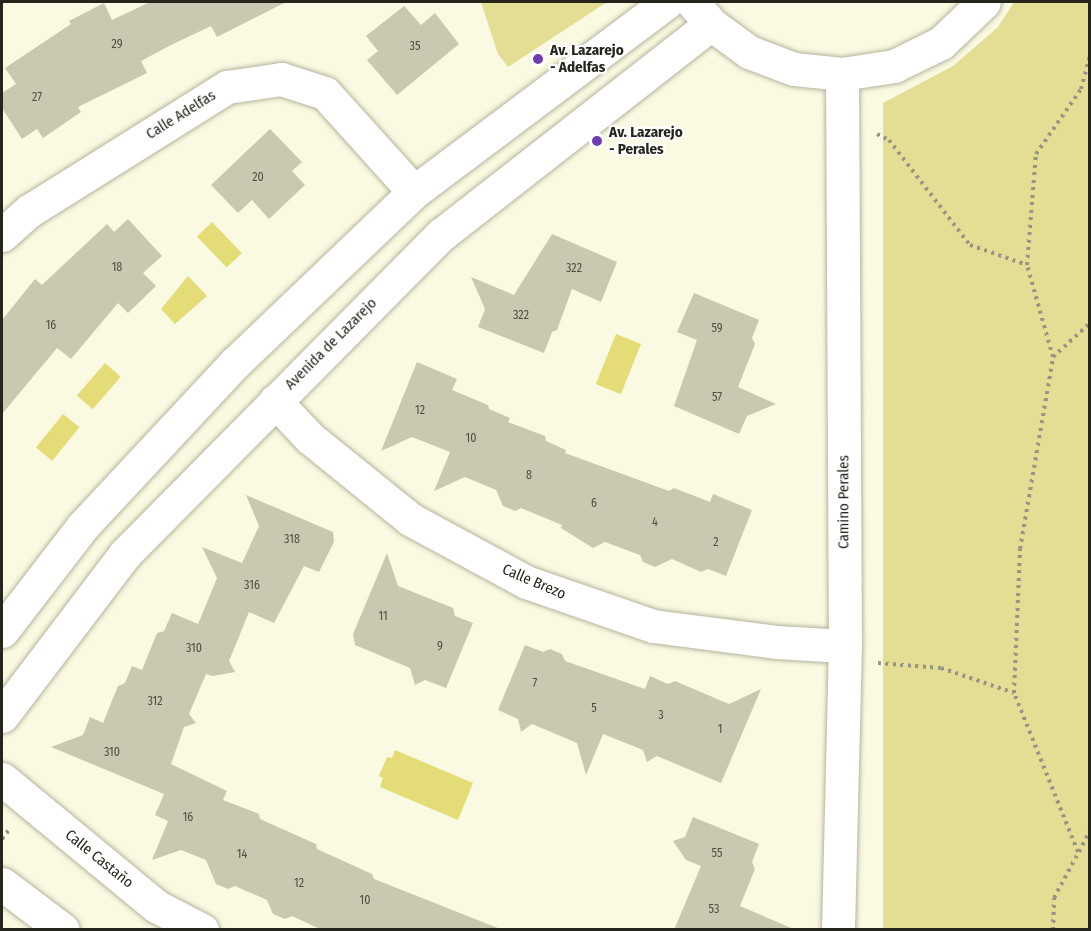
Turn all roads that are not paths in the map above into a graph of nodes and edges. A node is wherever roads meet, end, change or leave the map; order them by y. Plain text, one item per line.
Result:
1 (667, 2) edge
2 (984, 2) edge
3 (701, 13) edge
4 (842, 74) junction
5 (414, 192) junction
6 (2, 235) edge
7 (275, 401) junction
8 (2, 632) edge
9 (845, 653) junction
10 (2, 716) edge
11 (2, 778) edge
12 (2, 884) edge
13 (63, 930) edge
14 (202, 930) edge
15 (838, 930) edge

1 - 5 street
2 - 4 street
3 - 4 street
3 - 7 street, Avenida de Lazarejo
4 - 9 street, Camino Perales
5 - 6 street, Calle Adelfas
5 - 8 street
7 - 9 street, Calle Brezo
7 - 10 street, Avenida de Lazarejo
9 - 15 street, Camino Perales
11 - 14 street, Calle Castaño
12 - 13 street

